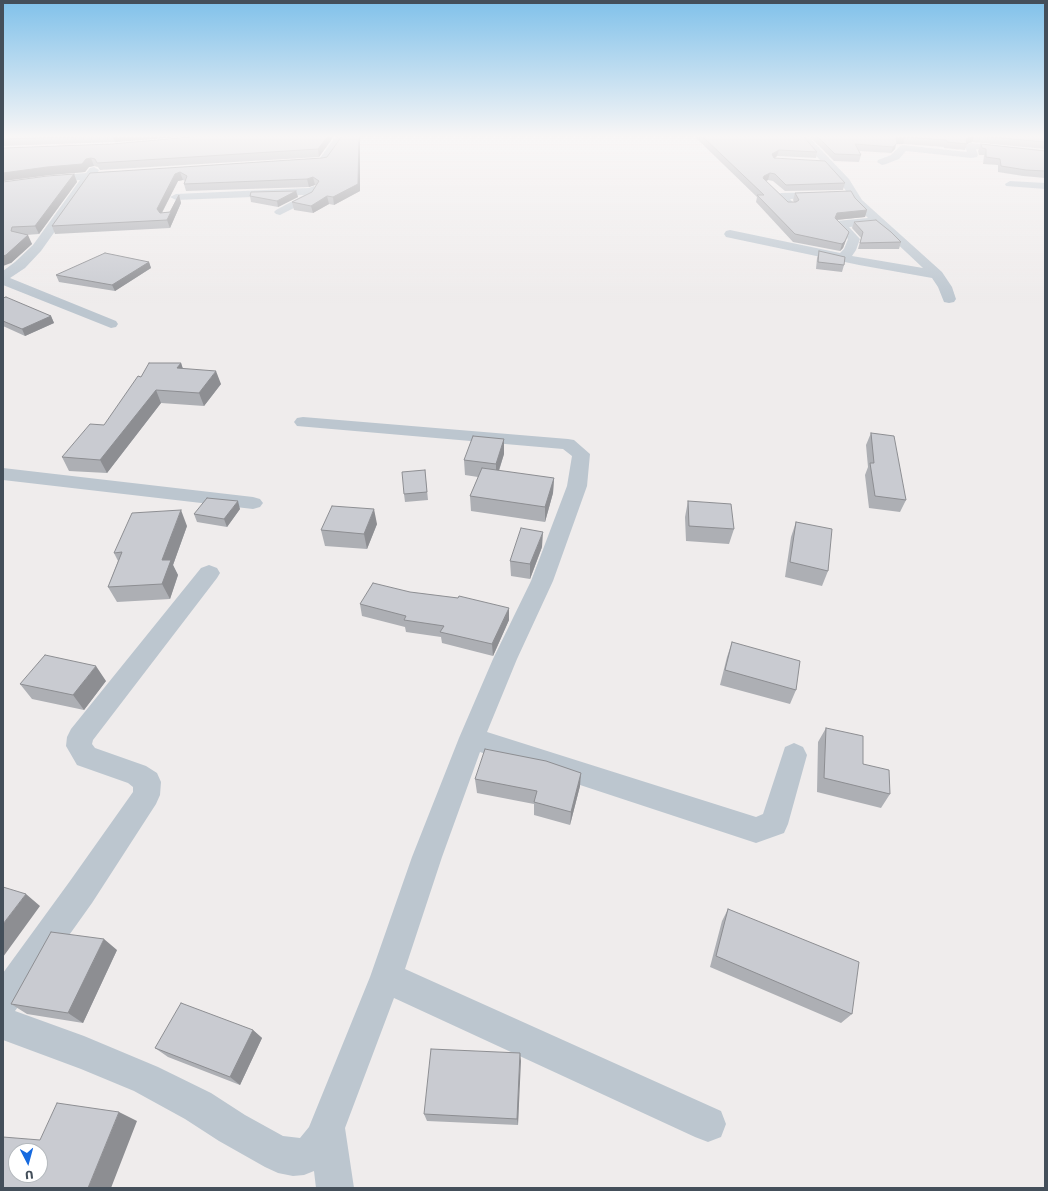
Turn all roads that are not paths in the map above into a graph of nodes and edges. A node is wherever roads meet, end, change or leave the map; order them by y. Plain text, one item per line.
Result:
1 (313, 191) edge
2 (76, 192) edge
3 (179, 192) edge
4 (304, 192) edge
5 (776, 192) edge
6 (852, 192) edge
7 (854, 194) junction
8 (781, 196) junction
9 (790, 206) edge
10 (280, 212) dead end
11 (877, 221) junction
12 (730, 234) dead end
13 (843, 257) junction
14 (937, 275) junction
15 (3, 279) edge
16 (949, 299) dead end
17 (110, 324) dead end
18 (303, 422) dead end
19 (3, 474) edge
20 (253, 503) dead end
21 (209, 573) dead end
22 (472, 738) junction
23 (794, 755) dead end
24 (386, 977) junction
25 (3, 1000) edge
26 (3, 1023) edge
27 (708, 1124) dead end
28 (327, 1129) junction
29 (335, 1188) edge

1 - 10 street
2 - 15 street
3 - 4 street
5 - 8 street
6 - 7 street
7 - 8 street
7 - 11 street
8 - 9 street
11 - 13 street
11 - 14 street
12 - 13 street
13 - 14 street
14 - 16 street
15 - 17 street
18 - 22 street
19 - 20 street
21 - 25 street
22 - 23 street
22 - 24 street
24 - 27 street
24 - 28 street
26 - 28 street
28 - 29 street

